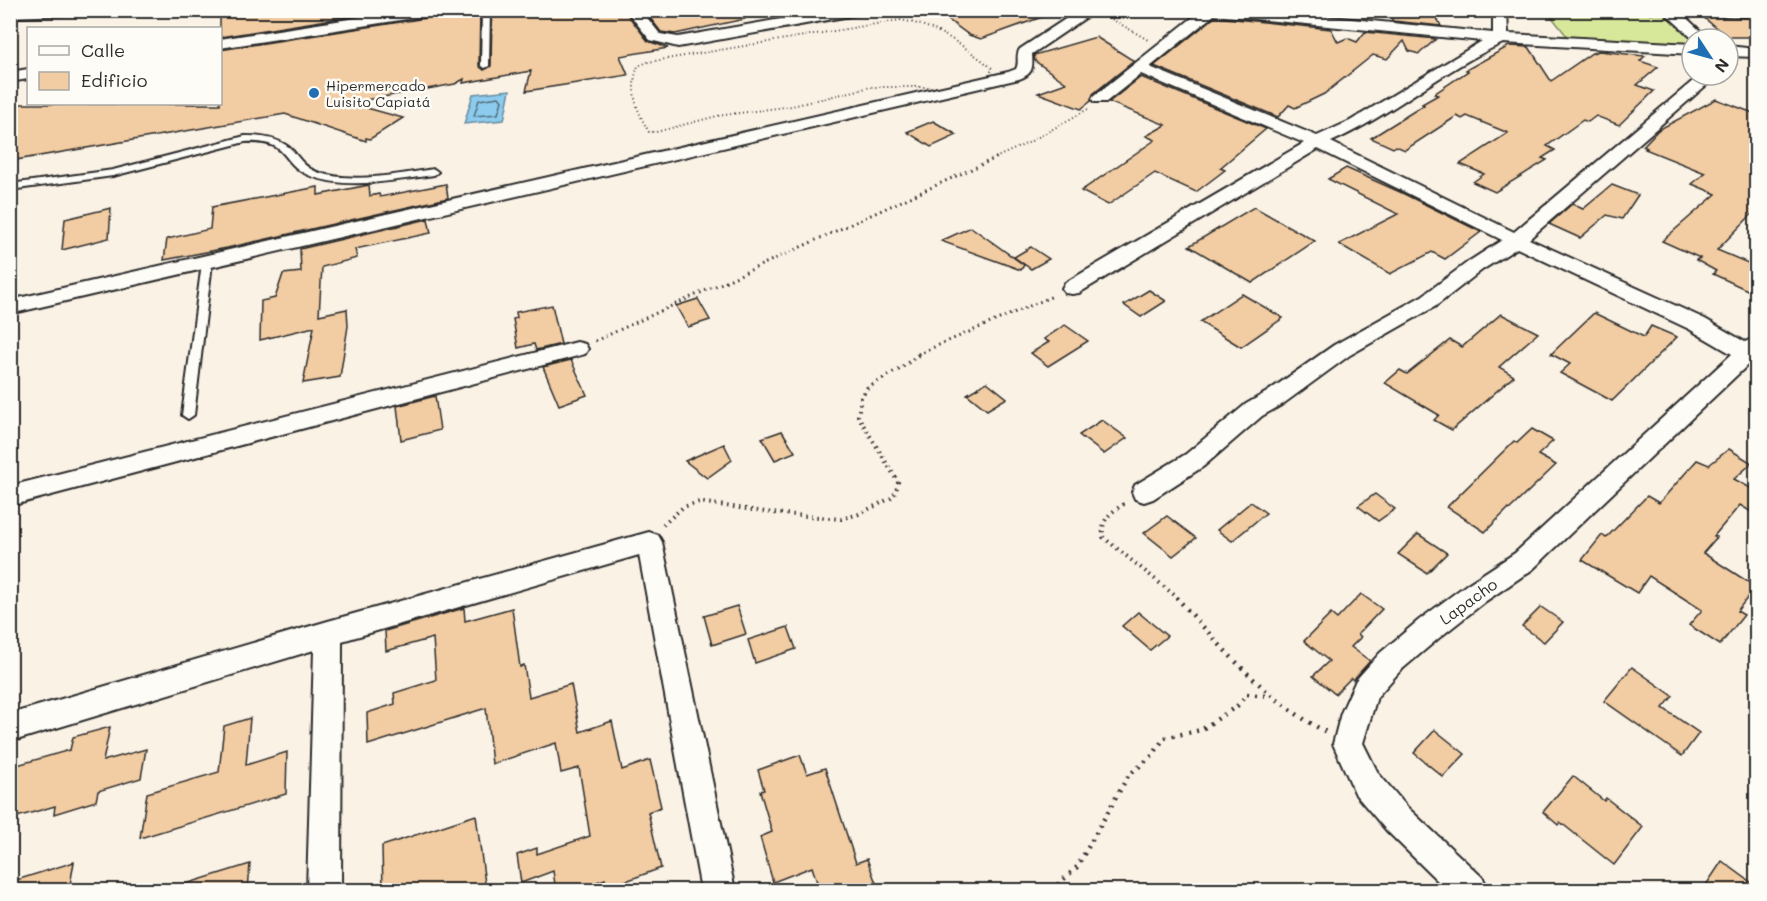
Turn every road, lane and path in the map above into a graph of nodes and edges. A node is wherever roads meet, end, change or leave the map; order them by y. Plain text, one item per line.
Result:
1 (95, 10) edge
2 (439, 10) edge
3 (486, 10) edge
4 (633, 10) edge
5 (861, 10) edge
6 (1090, 10) edge
7 (1500, 10) edge
8 (1669, 10) edge
9 (77, 11) edge
10 (1210, 11) edge
11 (10, 14) edge
12 (1343, 17) edge
13 (1688, 27) edge
14 (1501, 38) junction
15 (222, 44) edge
16 (1680, 48) edge
17 (1164, 49) junction
18 (1740, 52) edge
19 (1756, 53) edge
20 (485, 66) dead end
21 (1140, 68) junction
22 (27, 74) edge
23 (10, 77) edge
24 (1696, 87) edge
25 (1100, 99) joint
26 (656, 132) joint
27 (1317, 142) junction
28 (434, 172) dead end
29 (10, 187) edge
30 (1516, 240) junction
31 (207, 263) junction
32 (1072, 288) joint
33 (10, 307) edge
34 (1752, 348) edge
35 (577, 349) joint
36 (189, 415) dead end
37 (1144, 492) joint
38 (10, 496) edge
39 (649, 542) junction
40 (328, 633) junction
41 (1270, 696) junction
42 (1298, 717) dead end
43 (10, 728) edge
44 (324, 891) edge
45 (718, 891) edge
46 (1052, 891) edge
47 (1471, 891) edge

1 - 9 street
2 - 15 street
3 - 20 lane
4 - 5 street
6 - 17 path
6 - 31 street
7 - 14 street
8 - 13 street
9 - 11 street
10 - 12 street
10 - 17 street
12 - 14 street
14 - 16 street
14 - 27 street
17 - 21 street
18 - 19 street
21 - 25 street
21 - 27 street
22 - 23 street
24 - 30 street
25 - 35 path
26 - 26 path
27 - 30 street
27 - 32 street
28 - 29 lane
30 - 34 street
30 - 37 street
31 - 33 street
31 - 36 lane
32 - 39 path
34 - 47 street, Lapacho
35 - 38 street
37 - 41 path
39 - 40 street
39 - 45 street
40 - 43 street
40 - 44 street
41 - 42 path
41 - 46 path

